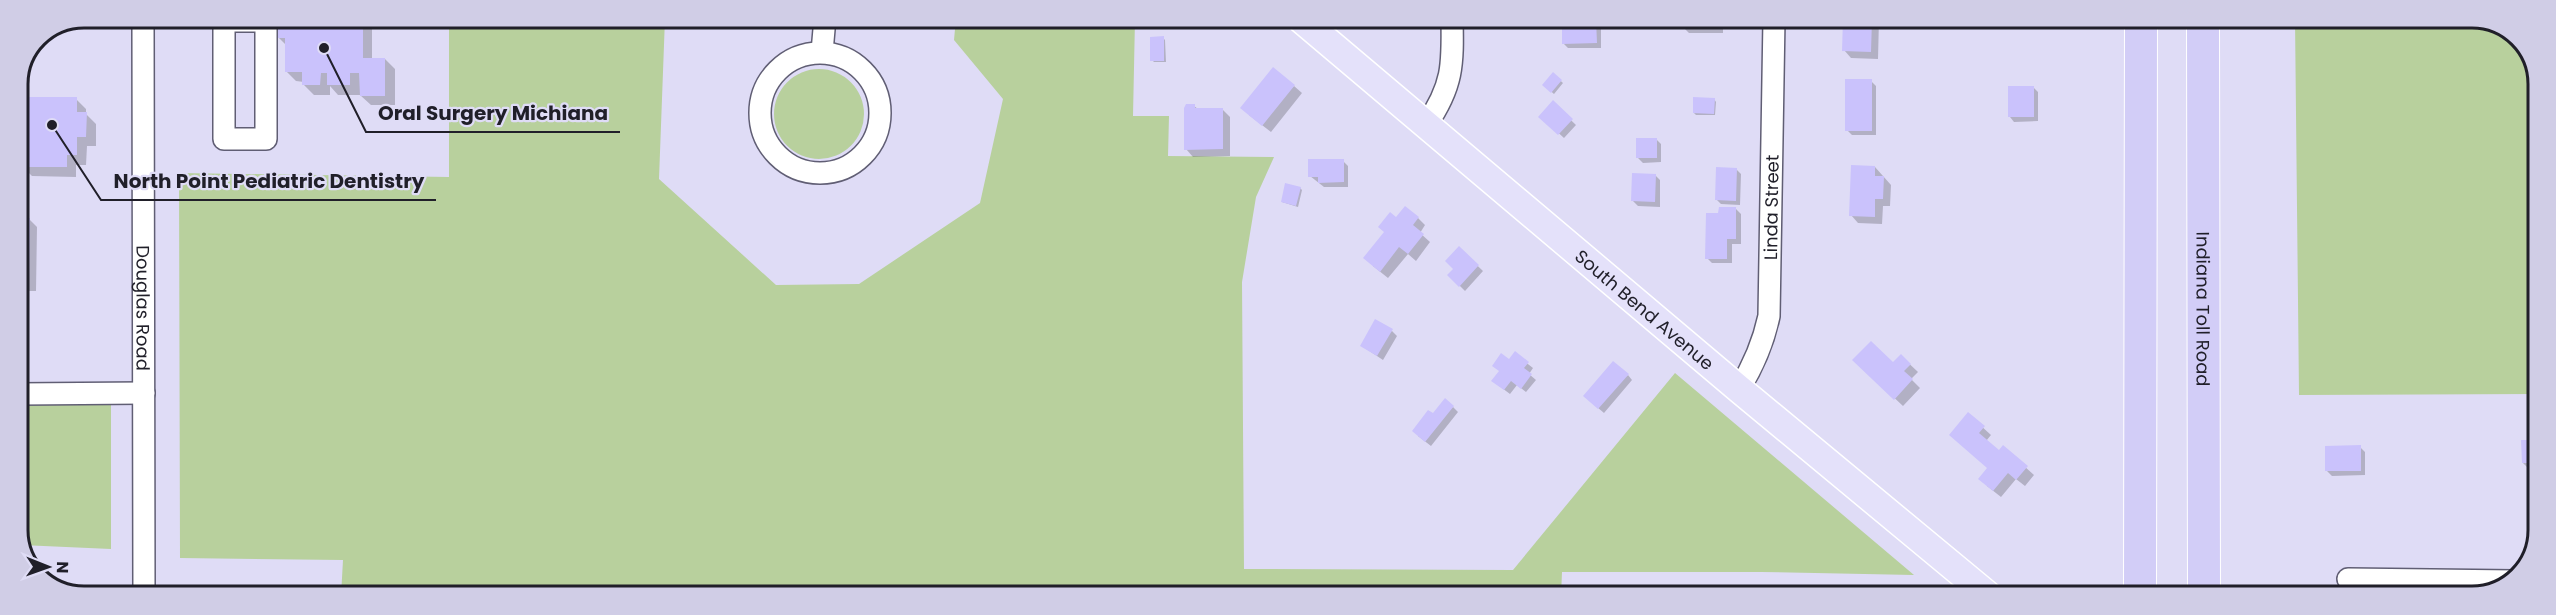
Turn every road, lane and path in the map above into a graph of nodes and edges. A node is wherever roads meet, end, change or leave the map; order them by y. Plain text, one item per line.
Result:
1 (143, 28) edge
2 (224, 28) edge
3 (266, 28) edge
4 (824, 28) edge
5 (1312, 28) edge
6 (1452, 28) edge
7 (1774, 28) edge
8 (2141, 28) edge
9 (2204, 28) edge
10 (822, 52) junction
11 (1426, 125) junction
12 (1739, 389) junction
13 (144, 393) junction
14 (29, 394) edge
15 (2348, 579) dead end
16 (2496, 581) edge
17 (144, 586) edge
18 (1977, 586) edge
19 (2140, 586) edge
20 (2204, 586) edge

1 - 13 street, Douglas Road
2 - 3 street
4 - 10 street
5 - 11 main road, South Bend Avenue
6 - 11 street
7 - 12 street, Linda Street
8 - 19 highway
9 - 20 highway, Indiana Toll Road
10 - 10 street
11 - 12 main road, South Bend Avenue
12 - 18 main road, South Bend Avenue
13 - 14 street
13 - 17 street, Douglas Road
15 - 16 street

